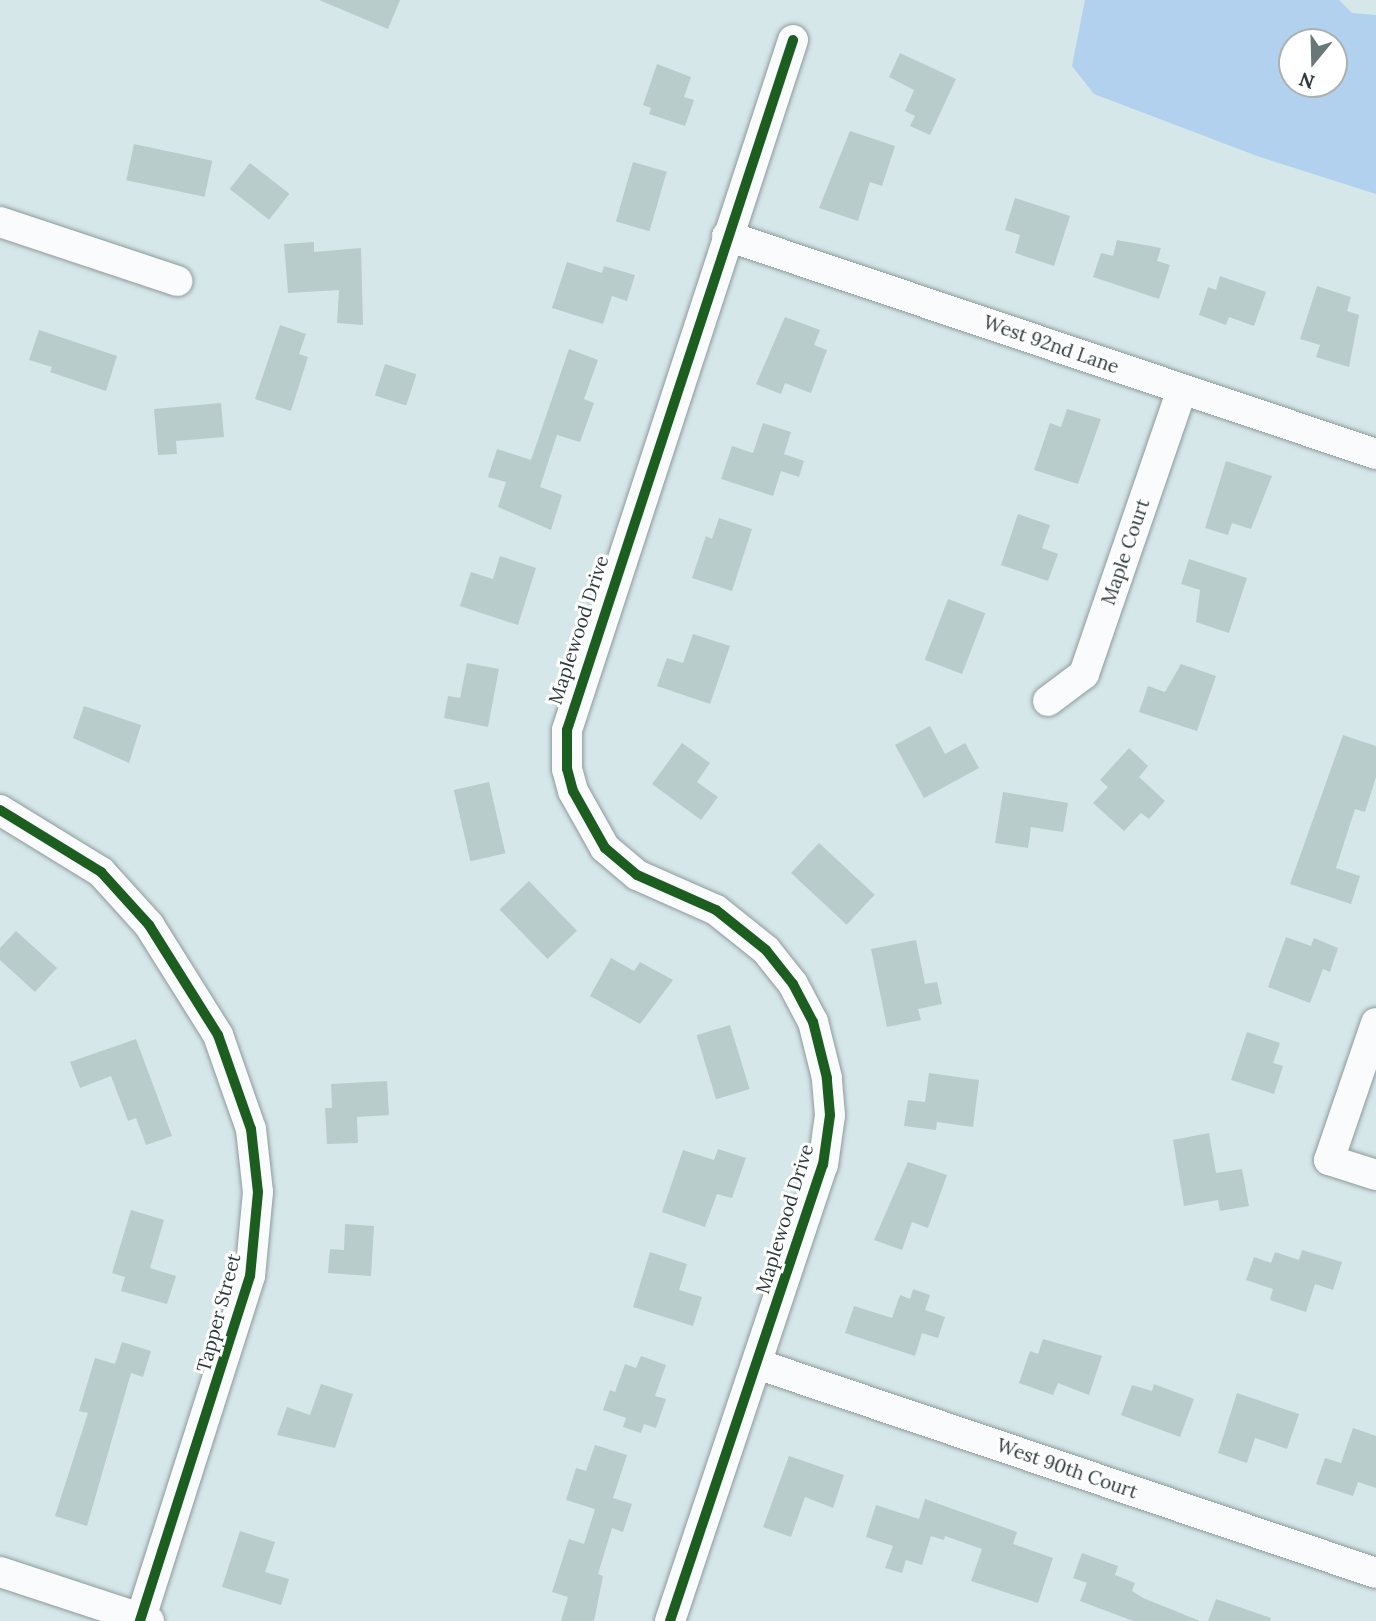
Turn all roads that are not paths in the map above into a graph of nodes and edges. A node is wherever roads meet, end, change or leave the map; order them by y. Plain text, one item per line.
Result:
1 (793, 40) dead end
2 (0, 222) edge
3 (727, 236) junction
4 (177, 281) dead end
5 (1182, 389) junction
6 (1376, 454) edge
7 (1048, 701) dead end
8 (0, 810) edge
9 (1376, 1023) edge
10 (1376, 1175) edge
11 (757, 1364) junction
12 (0, 1572) edge
13 (1376, 1573) edge
14 (144, 1620) edge
15 (670, 1621) edge

1 - 3 street, Maplewood Drive
2 - 4 street
3 - 5 street, West 92nd Lane
3 - 11 street, Maplewood Drive
5 - 6 street, West 92nd Lane
5 - 7 street, Maple Court
8 - 14 street, Tapper Street
9 - 10 street
11 - 13 street, West 90th Court
11 - 15 street, Maplewood Drive
12 - 14 street

